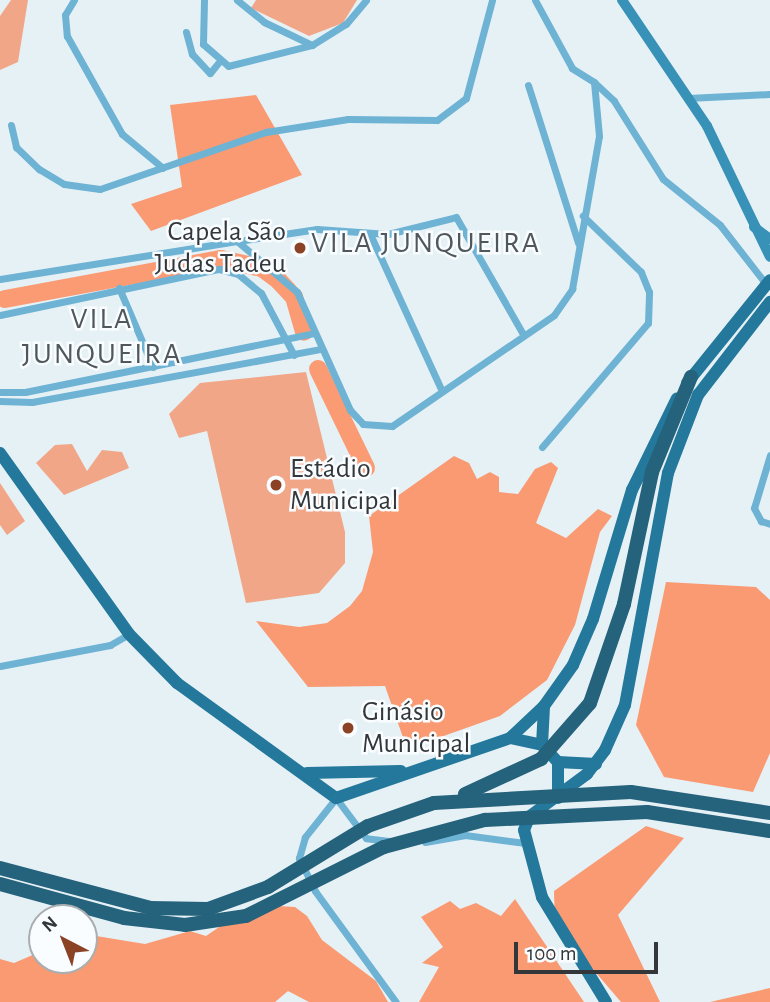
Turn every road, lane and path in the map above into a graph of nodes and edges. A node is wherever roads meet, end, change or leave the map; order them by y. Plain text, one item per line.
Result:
1 (74, 0) edge
2 (204, 0) edge
3 (237, 0) edge
4 (366, 0) edge
5 (492, 0) edge
6 (535, 0) edge
7 (622, 0) edge
8 (186, 32) dead end
9 (312, 45) junction
10 (218, 63) junction
11 (594, 82) junction
12 (528, 85) dead end
13 (770, 94) edge
14 (687, 99) junction
15 (11, 125) dead end
16 (163, 168) junction
17 (583, 216) junction
18 (754, 227) junction
19 (370, 234) junction
20 (770, 239) edge
21 (237, 241) junction
22 (578, 243) junction
23 (770, 257) edge
24 (0, 279) edge
25 (768, 282) edge
26 (119, 288) junction
27 (770, 302) edge
28 (0, 315) edge
29 (314, 332) junction
30 (523, 334) junction
31 (286, 340) junction
32 (321, 349) junction
33 (294, 355) junction
34 (153, 367) junction
35 (691, 377) junction
36 (442, 391) junction
37 (0, 392) edge
38 (0, 401) edge
39 (542, 447) dead end
40 (0, 453) edge
41 (770, 455) edge
42 (770, 524) edge
43 (129, 634) junction
44 (0, 666) edge
45 (544, 706) junction
46 (510, 738) junction
47 (550, 745) junction
48 (558, 762) junction
49 (596, 764) junction
50 (407, 770) junction
51 (307, 773) junction
52 (336, 798) junction
53 (558, 798) junction
54 (434, 803) junction
55 (768, 813) edge
56 (767, 830) edge
57 (525, 843) junction
58 (0, 868) edge
59 (0, 884) edge
60 (396, 1002) edge
61 (606, 1002) edge

1 - 16 street
2 - 10 street
3 - 9 street
4 - 9 street
5 - 16 street
6 - 11 street
7 - 14 street
8 - 10 street
9 - 10 street
11 - 17 street
11 - 25 street
12 - 22 street
13 - 14 street
14 - 18 street
15 - 16 street
17 - 22 street
17 - 39 street
18 - 20 street
18 - 23 street
19 - 21 street
19 - 30 street
19 - 36 street
21 - 24 street
21 - 29 street
22 - 30 street
25 - 35 main road
26 - 28 street
26 - 31 street
26 - 34 street
27 - 49 main road
29 - 31 street
29 - 32 street
30 - 36 street
31 - 33 street
31 - 34 street
32 - 33 street
32 - 36 street
33 - 38 street
34 - 37 street
35 - 45 main road
35 - 47 highway
40 - 43 main road
41 - 42 street
43 - 44 street
43 - 51 main road
45 - 46 main road
45 - 47 main road
46 - 47 main road
46 - 50 main road
47 - 48 main road
47 - 54 highway
48 - 49 main road
48 - 53 main road
49 - 53 main road
50 - 51 main road
50 - 52 main road
51 - 52 main road
52 - 57 street
52 - 60 street
53 - 57 main road
54 - 55 highway
54 - 58 highway
56 - 59 highway
57 - 61 main road

